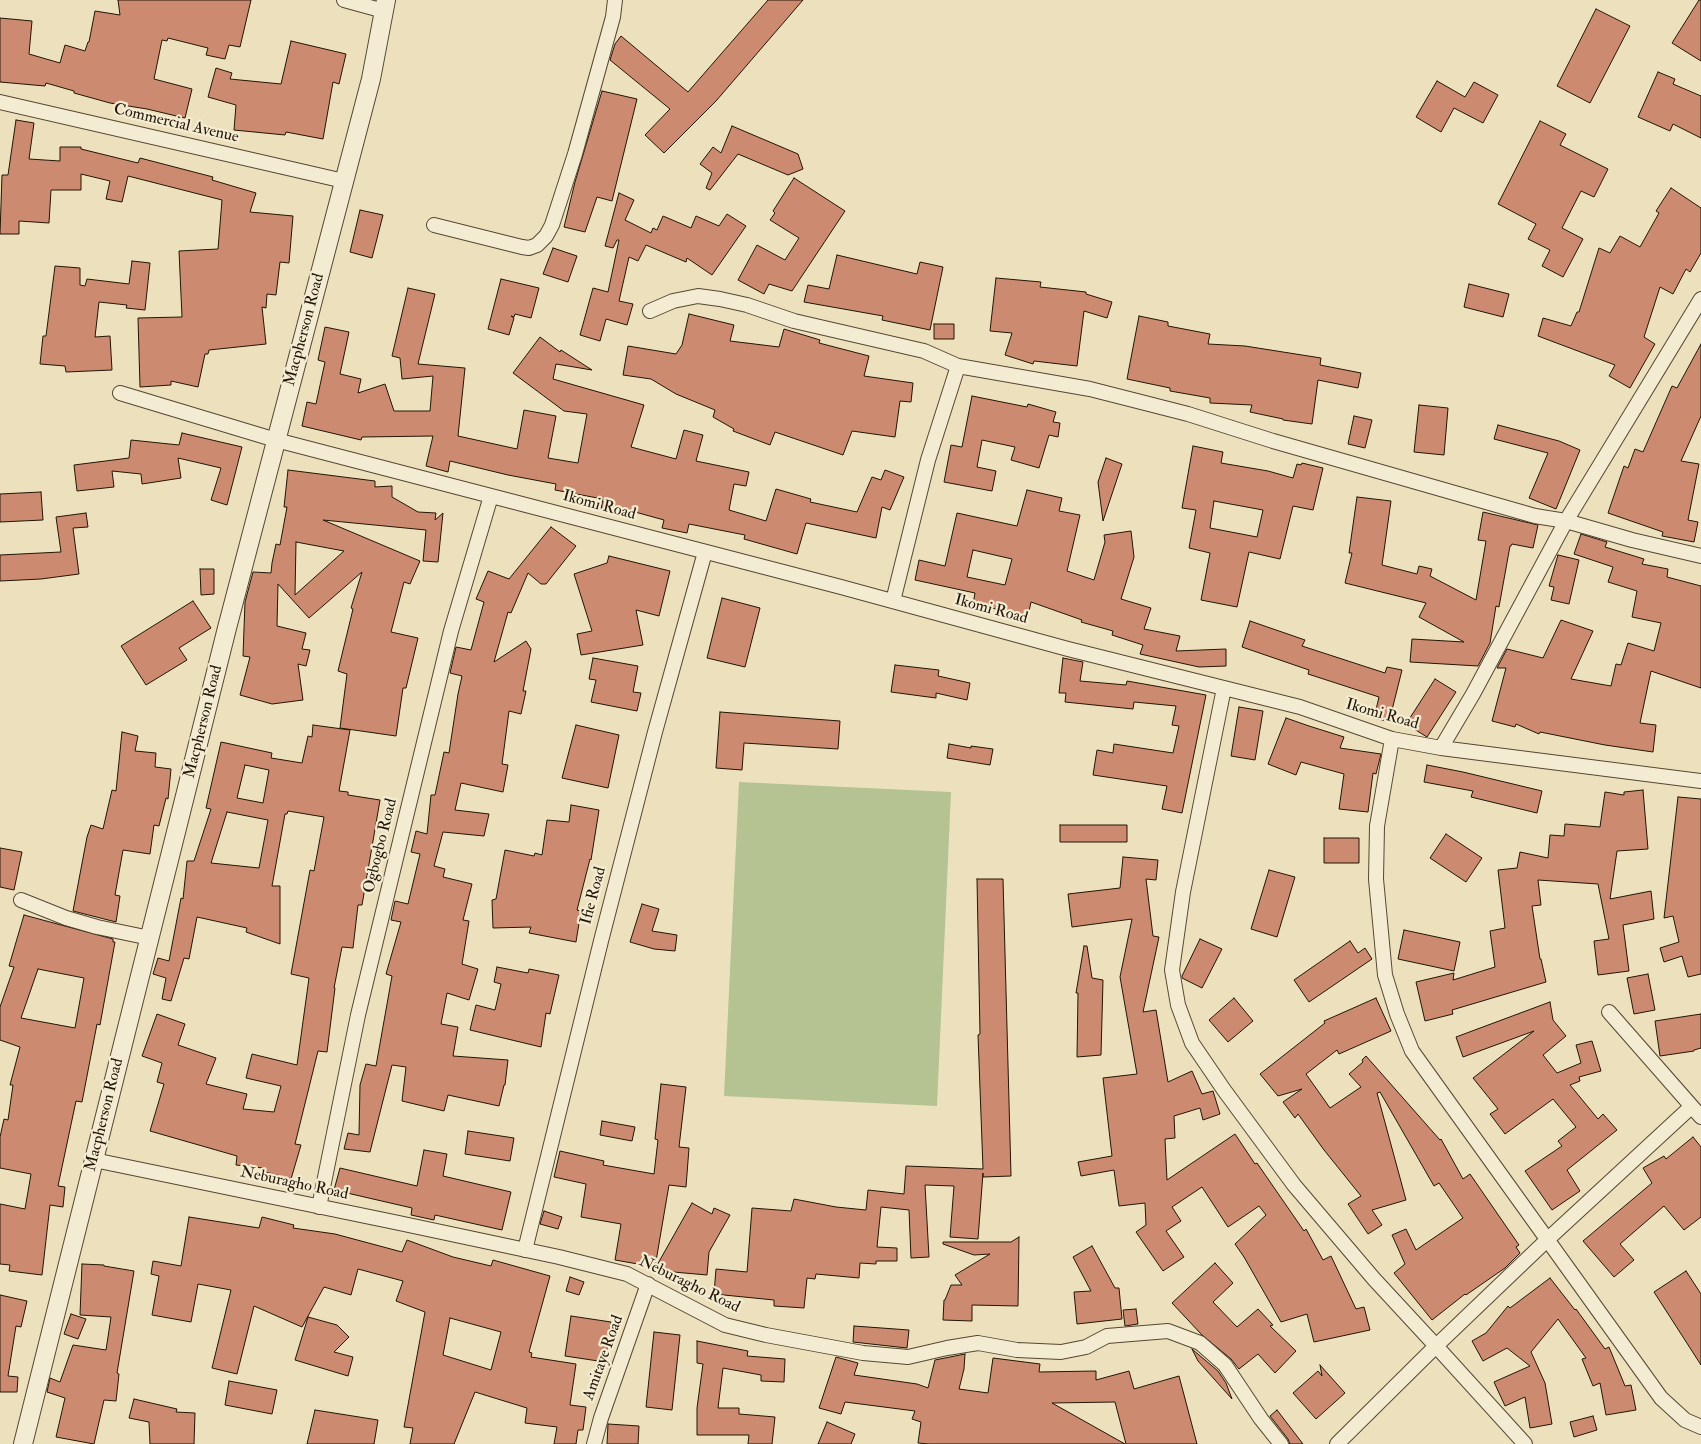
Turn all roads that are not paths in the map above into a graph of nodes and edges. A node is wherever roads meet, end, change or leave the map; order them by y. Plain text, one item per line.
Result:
1 (344, 0) edge
2 (615, 0) edge
3 (385, 5) edge
4 (0, 102) edge
5 (344, 181) junction
6 (434, 225) dead end
7 (1701, 299) edge
8 (650, 311) dead end
9 (1697, 316) edge
10 (958, 366) junction
11 (120, 393) dead end
12 (276, 440) junction
13 (491, 496) junction
14 (1566, 521) junction
15 (705, 552) junction
16 (1701, 556) edge
17 (893, 601) junction
18 (1224, 688) junction
19 (1392, 739) junction
20 (1441, 748) junction
21 (1701, 781) edge
22 (21, 900) dead end
23 (150, 938) junction
24 (1609, 1012) dead end
25 (1696, 1112) edge
26 (94, 1160) junction
27 (320, 1207) junction
28 (1548, 1239) junction
29 (525, 1250) junction
30 (648, 1284) junction
31 (1436, 1346) junction
32 (1701, 1427) edge
33 (22, 1444) edge
34 (594, 1444) edge
35 (1280, 1444) edge
36 (1337, 1444) edge
37 (1525, 1444) edge

1 - 3 street
2 - 6 street
3 - 5 street, Macpherson Road
4 - 5 street, Commercial Avenue
5 - 12 street, Macpherson Road
7 - 9 street
8 - 10 street
9 - 14 street
10 - 14 street
10 - 17 street
11 - 12 street, Ikomi Road
12 - 13 street, Ikomi Road
12 - 23 street, Macpherson Road
13 - 15 street, Ikomi Road
13 - 27 street, Ogbogbo Road
14 - 16 street
14 - 20 street
15 - 17 street, Ikomi Road
15 - 29 street, Ifie Road
17 - 18 street, Ikomi Road
18 - 19 street, Ikomi Road
18 - 31 street
19 - 20 street, Ikomi Road
19 - 28 street
20 - 21 street, Ikomi Road
22 - 23 street
23 - 26 street, Macpherson Road
24 - 25 street
25 - 28 street
26 - 27 street, Neburagho Road
26 - 33 street, Macpherson Road
27 - 29 street, Neburagho Road
28 - 31 street
28 - 32 street
29 - 30 street, Neburagho Road
30 - 34 street, Amitaye Road
30 - 35 street, Neburagho Road
31 - 36 street
31 - 37 street

